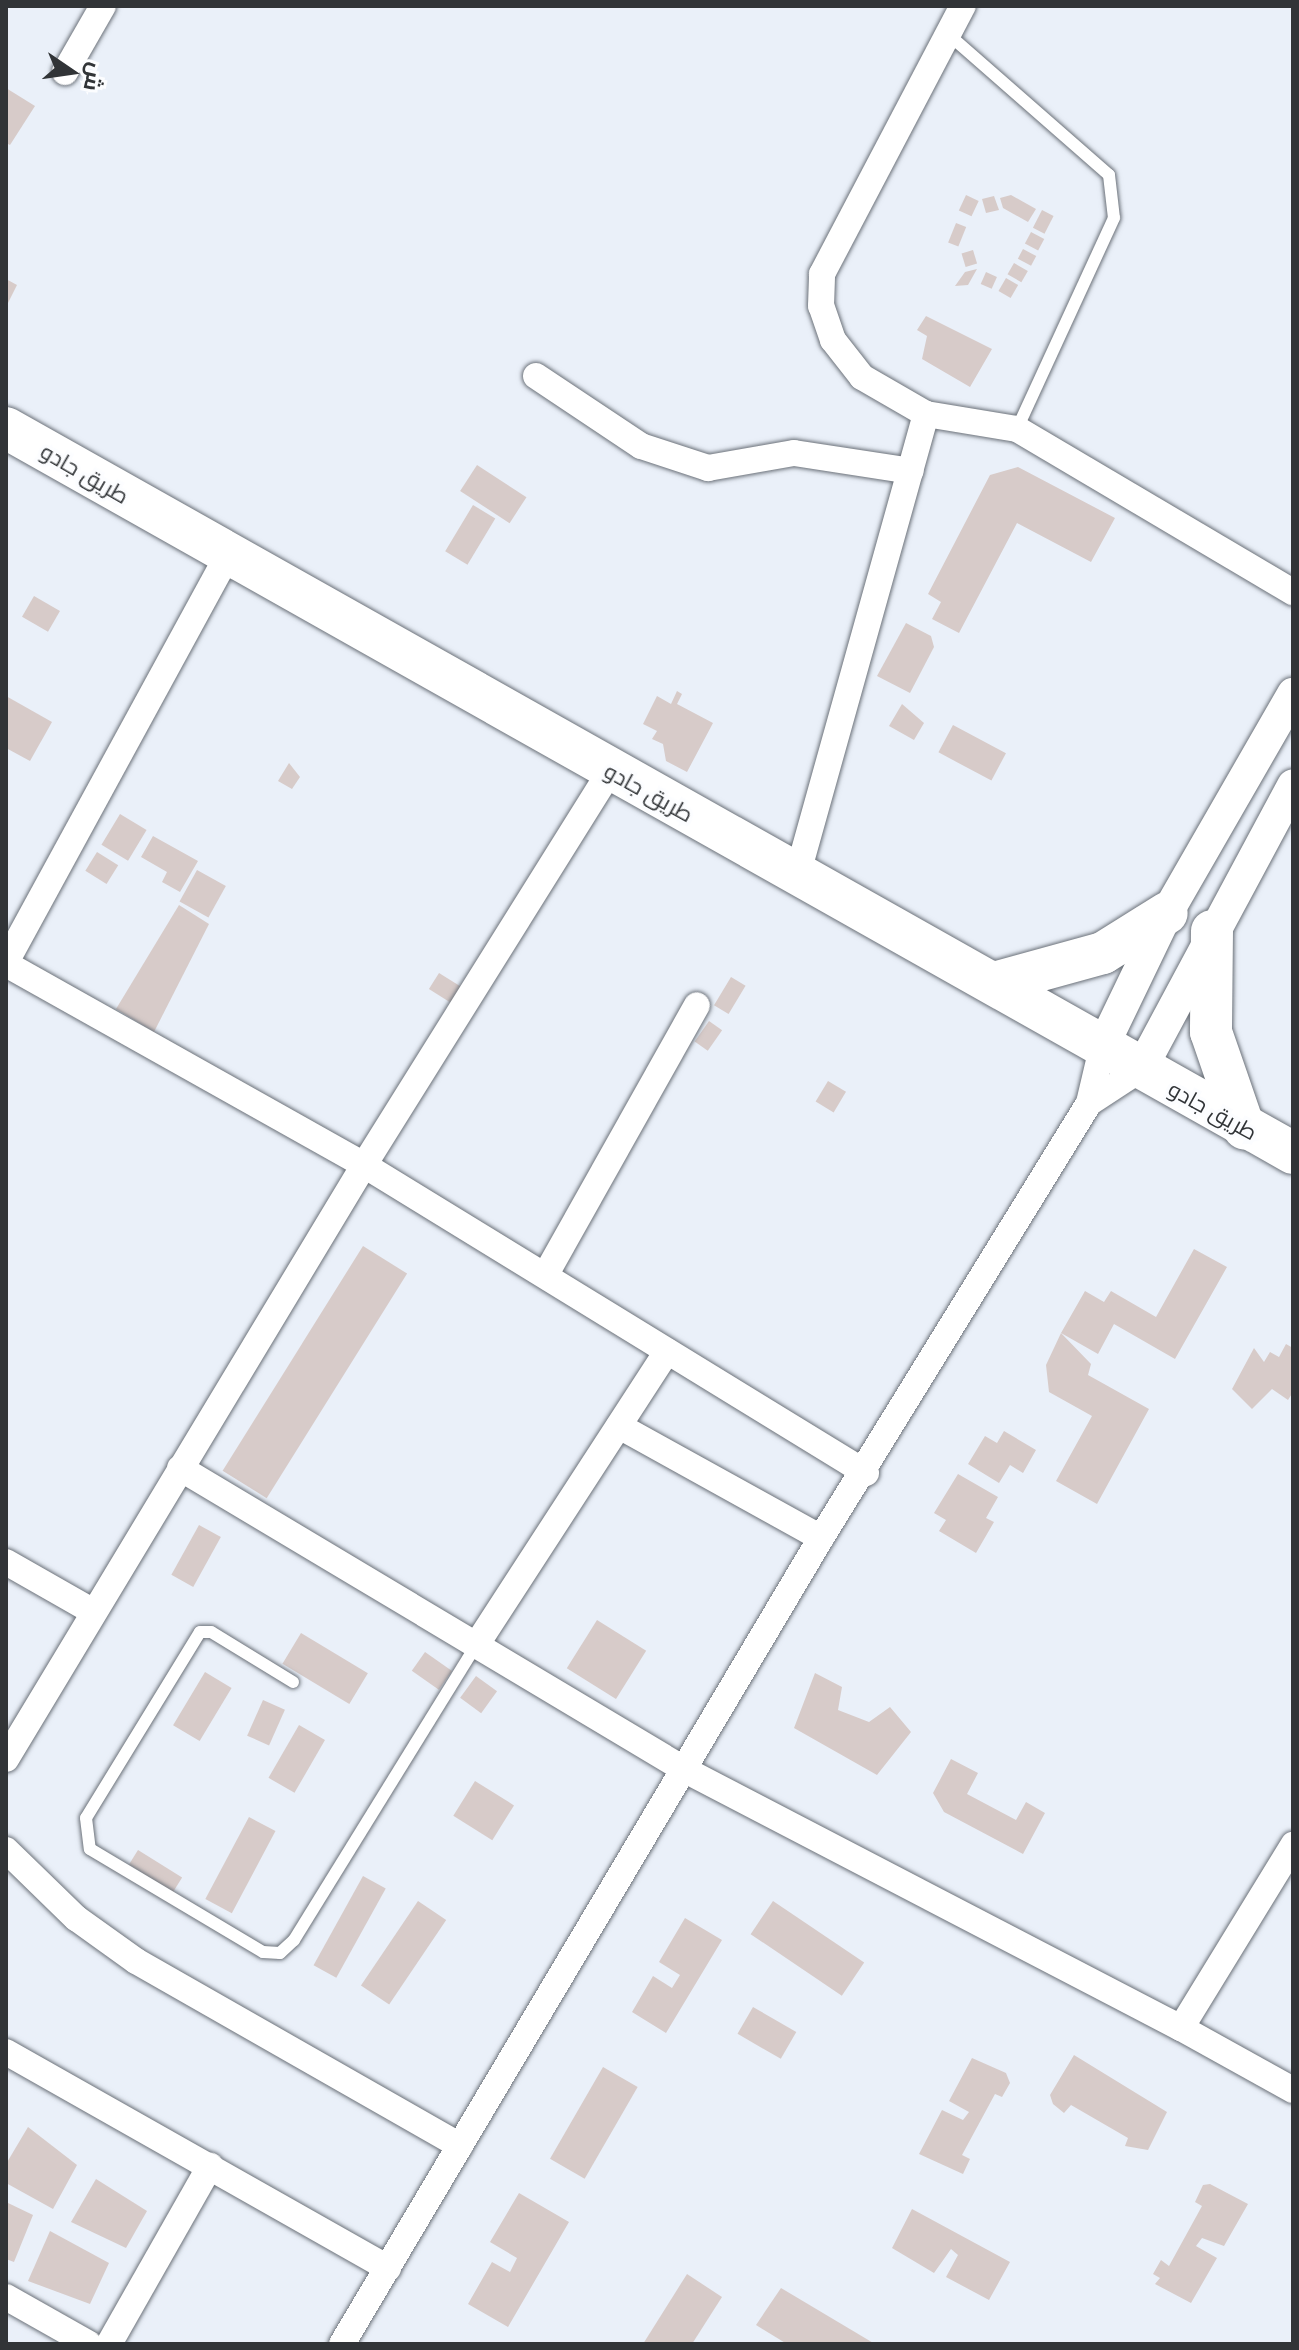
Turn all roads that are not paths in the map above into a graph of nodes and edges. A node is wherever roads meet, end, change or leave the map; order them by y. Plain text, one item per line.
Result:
1 (103, 6) edge
2 (963, 6) edge
3 (948, 34) junction
4 (65, 72) dead end
5 (536, 376) dead end
6 (926, 414) junction
7 (6, 428) edge
8 (1017, 429) junction
9 (911, 471) junction
10 (228, 554) junction
11 (1293, 592) edge
12 (1293, 694) edge
13 (611, 770) junction
14 (1293, 785) edge
15 (797, 876) junction
16 (1167, 913) junction
17 (1212, 931) junction
18 (6, 963) edge
19 (994, 983) junction
20 (697, 1005) dead end
21 (1102, 1048) junction
22 (1141, 1069) junction
23 (1089, 1103) junction
24 (1244, 1128) junction
25 (1293, 1153) edge
26 (364, 1165) junction
27 (546, 1274) junction
28 (667, 1351) junction
29 (619, 1426) junction
30 (180, 1468) junction
31 (866, 1473) junction
32 (821, 1538) junction
33 (6, 1562) edge
34 (92, 1611) junction
35 (477, 1644) junction
36 (293, 1682) dead end
37 (6, 1759) edge
38 (687, 1771) junction
39 (1293, 1845) edge
40 (6, 1850) edge
41 (1181, 2028) junction
42 (6, 2052) edge
43 (1293, 2090) edge
44 (460, 2146) junction
45 (210, 2166) junction
46 (388, 2268) junction
47 (6, 2297) edge
48 (89, 2344) edge
49 (109, 2344) edge
50 (342, 2344) edge

1 - 4 street
2 - 3 street
3 - 6 street
3 - 8 lane
5 - 9 street
6 - 8 street
6 - 9 street
7 - 10 highway, طريق جادو
8 - 11 street
9 - 15 street
10 - 13 highway, طريق جادو
10 - 18 street
12 - 16 street
13 - 15 highway, طريق جادو
13 - 26 street
14 - 17 street
15 - 19 highway, طريق جادو
16 - 19 highway
16 - 21 street
17 - 22 street
17 - 24 highway
18 - 26 street
19 - 21 highway, طريق جادو
20 - 27 street
21 - 22 highway, طريق جادو
21 - 23 street
22 - 23 street
22 - 24 highway, طريق جادو
23 - 31 street
24 - 25 highway, طريق جادو
26 - 27 street
26 - 30 street
27 - 28 street
28 - 29 street
28 - 31 street
29 - 32 street
29 - 35 street
30 - 34 street
30 - 35 street
31 - 32 street
32 - 38 street
33 - 34 street
34 - 37 street
35 - 36 lane
35 - 38 street
38 - 41 street
38 - 44 street
39 - 41 street
40 - 44 street
41 - 43 street
42 - 45 street
44 - 46 street
45 - 46 street
45 - 49 street
46 - 50 street
47 - 48 street

